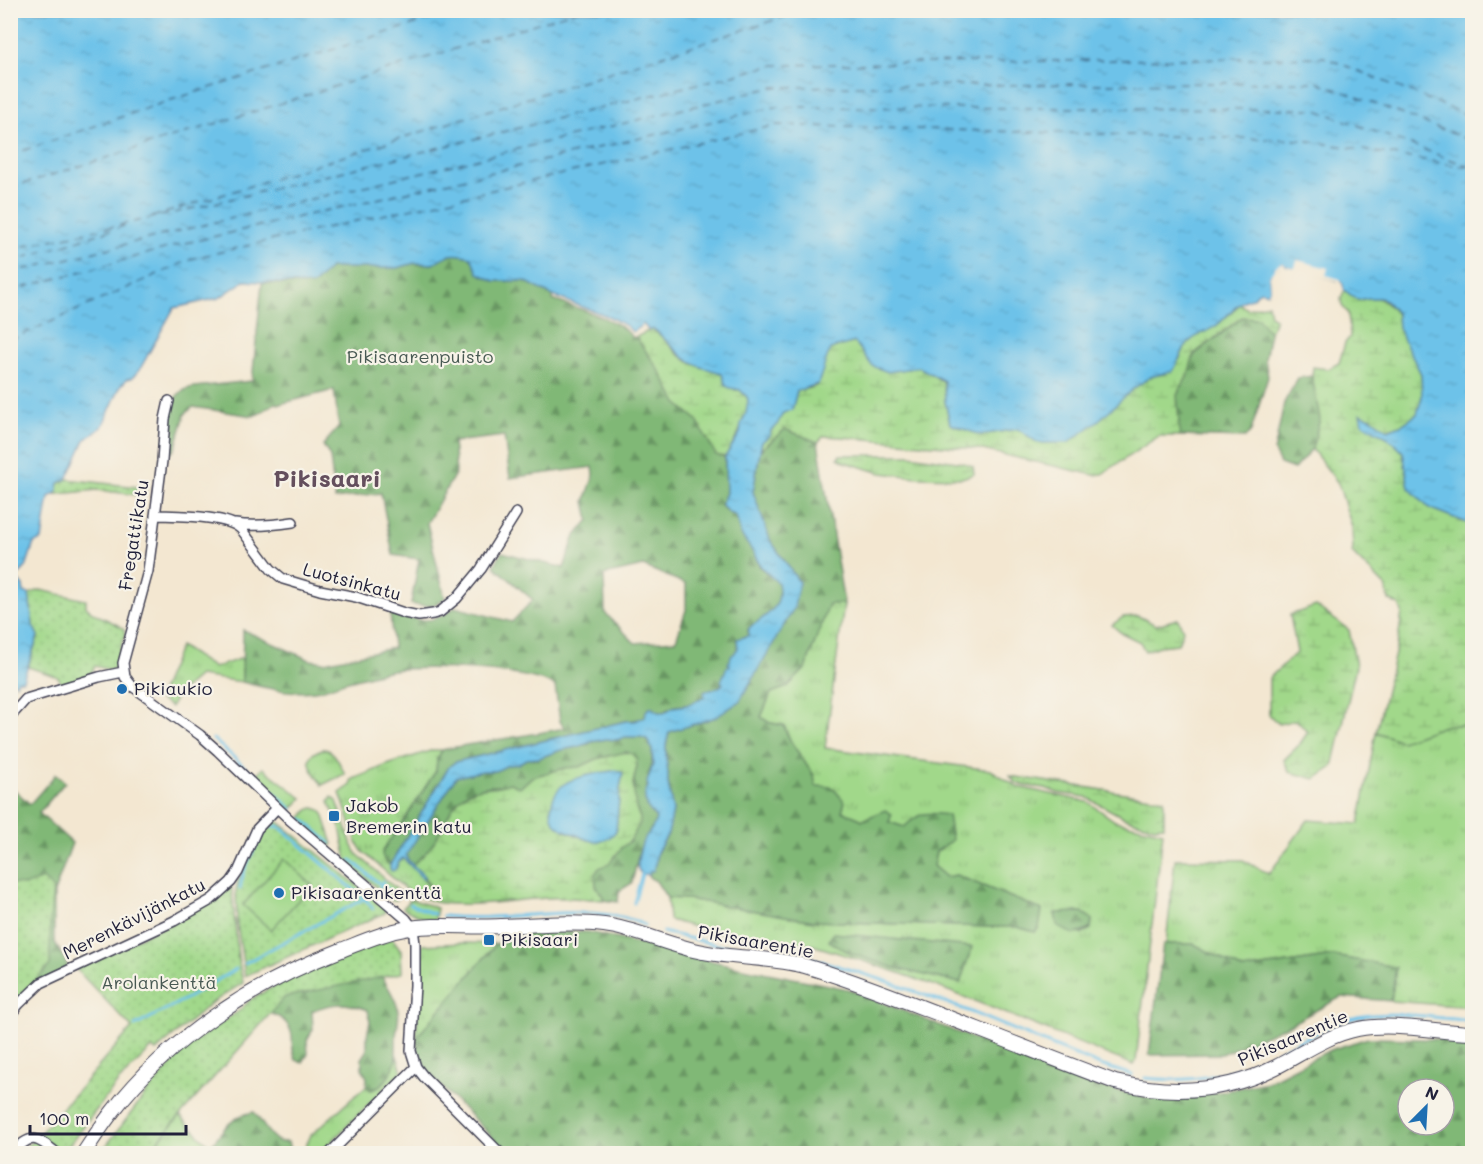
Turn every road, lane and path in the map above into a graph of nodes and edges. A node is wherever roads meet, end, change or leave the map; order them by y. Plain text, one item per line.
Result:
1 (169, 402) dead end
2 (516, 513) dead end
3 (155, 515) junction
4 (292, 522) dead end
5 (232, 523) junction
6 (123, 672) junction
7 (10, 717) edge
8 (277, 808) junction
9 (413, 928) junction
10 (10, 1015) edge
11 (1473, 1033) edge
12 (416, 1067) junction
13 (12, 1154) edge
14 (58, 1154) edge
15 (83, 1154) edge
16 (329, 1154) edge
17 (501, 1154) edge

1 - 3 street, Fregattikatu
2 - 5 street, Luotsinkatu
3 - 5 street
3 - 6 street, Fregattikatu
4 - 5 street
6 - 7 street
6 - 8 street
8 - 9 street
8 - 10 street, Merenkävijänkatu
9 - 11 street, Pikisaarentie
9 - 12 street
9 - 15 street, Pikisaarentie
12 - 16 street
12 - 17 street
13 - 14 street

